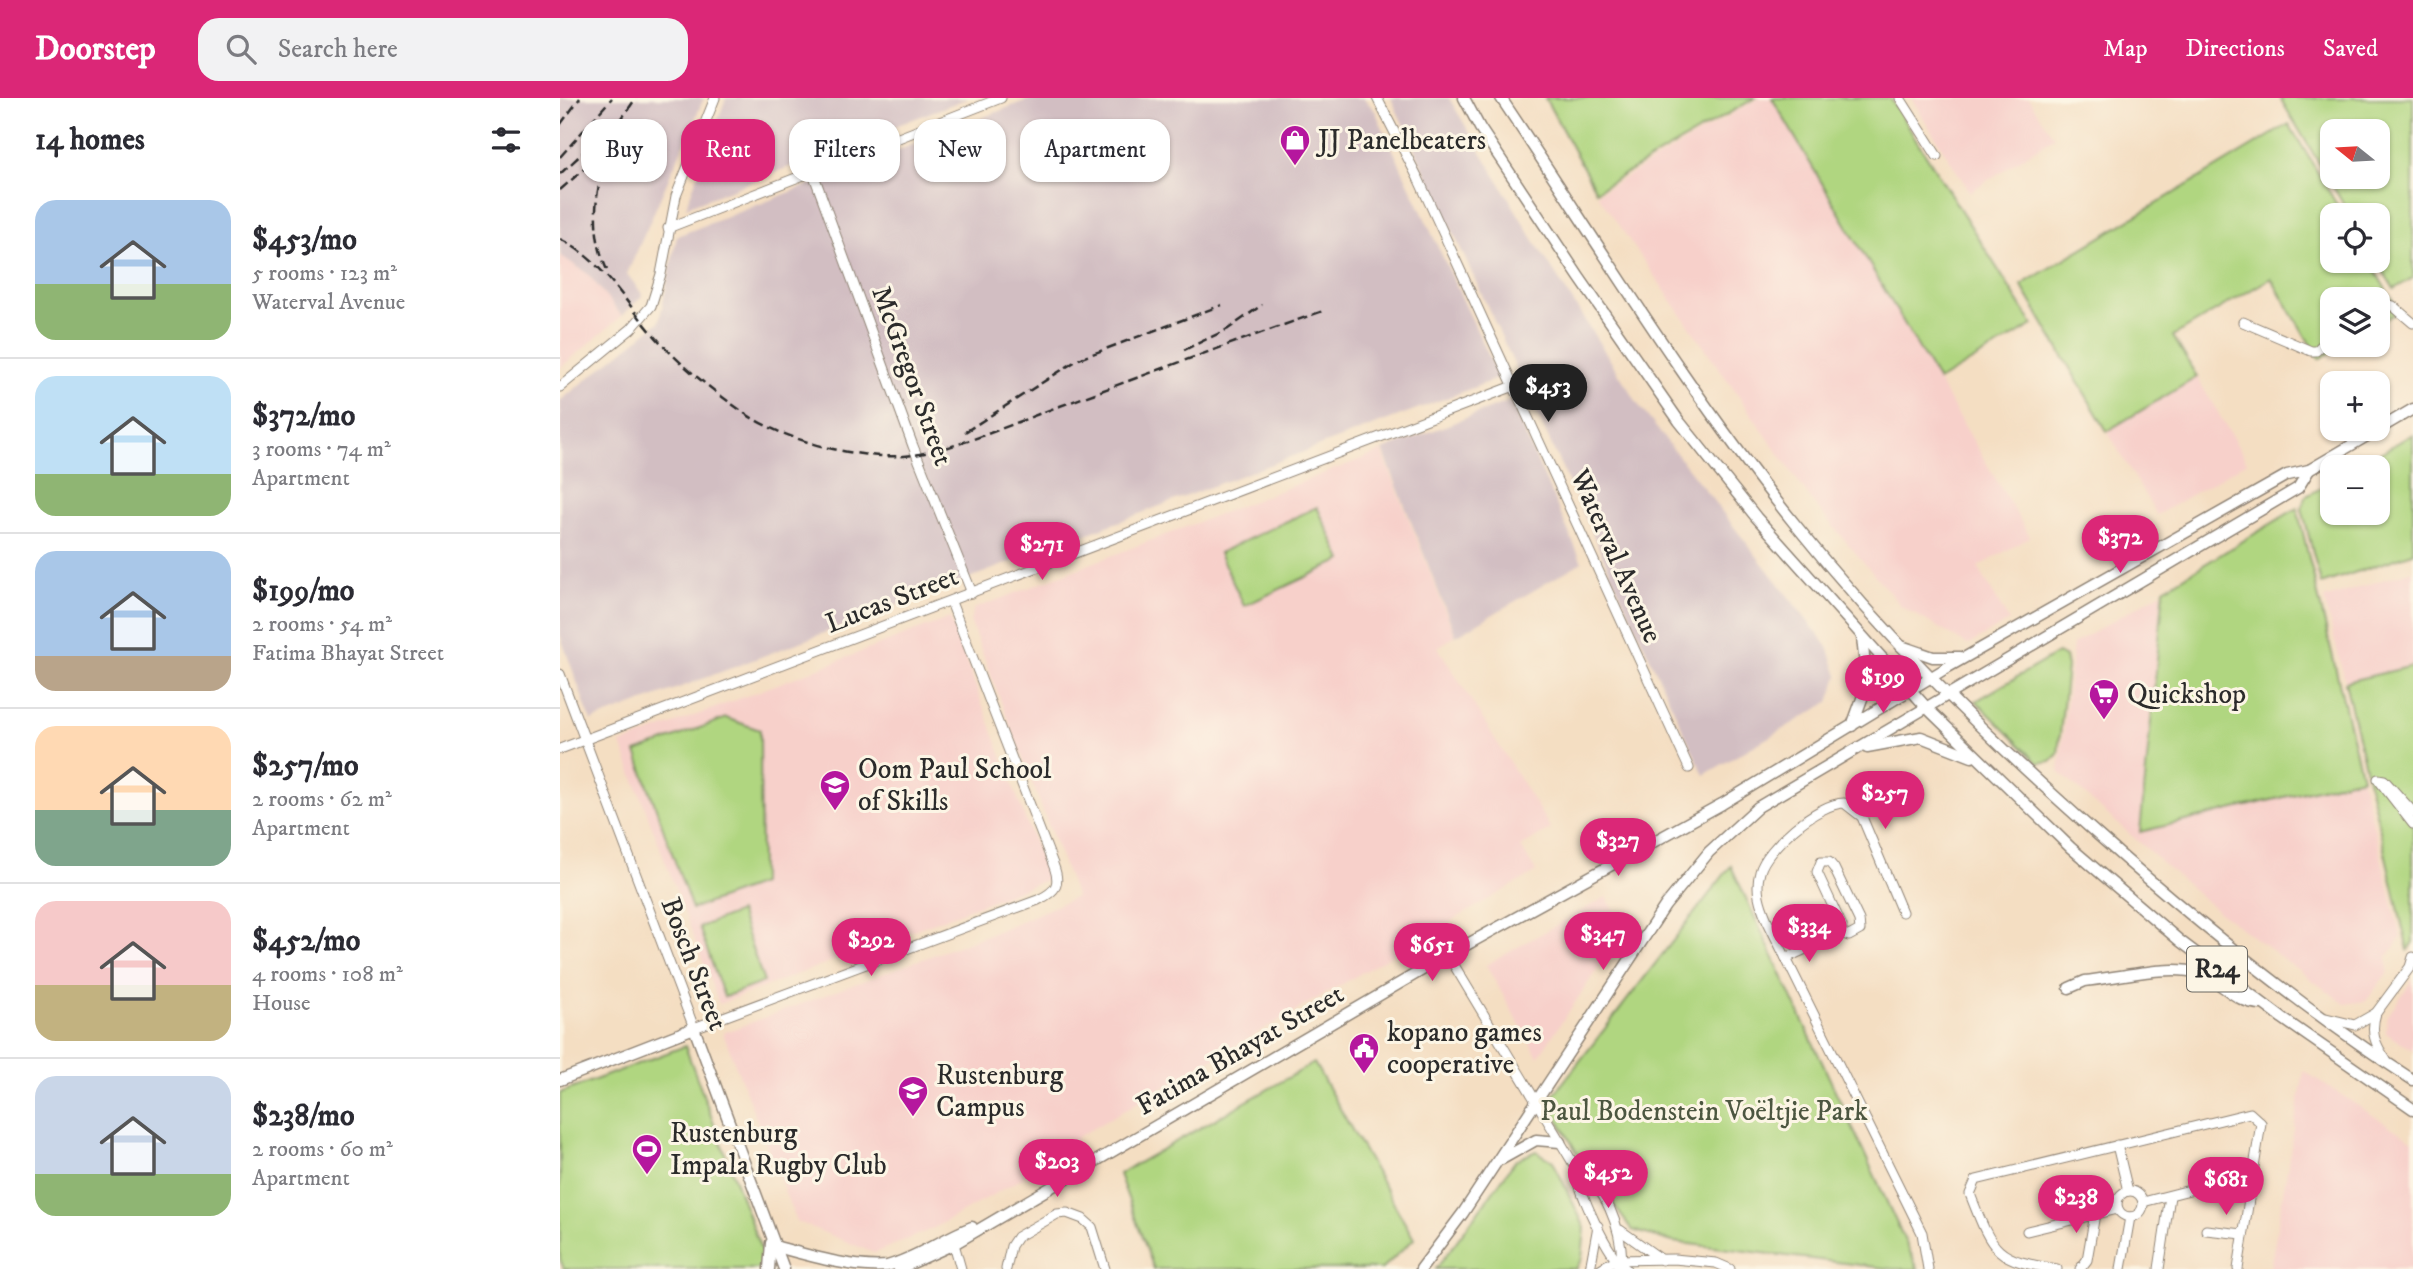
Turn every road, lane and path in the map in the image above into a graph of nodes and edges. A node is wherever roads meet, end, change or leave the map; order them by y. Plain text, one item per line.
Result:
1 (715, 98) edge
2 (1001, 98) edge
3 (1377, 98) edge
4 (1464, 98) edge
5 (1501, 98) edge
6 (1900, 98) edge
7 (900, 138) edge
8 (1937, 156) dead end
9 (789, 182) edge
10 (816, 182) edge
11 (668, 228) junction
12 (2390, 305) edge
13 (2243, 322) dead end
14 (2413, 323) edge
15 (2320, 347) edge
16 (1514, 386) junction
17 (560, 387) edge
18 (2413, 408) edge
19 (2309, 470) junction
20 (972, 593) junction
21 (951, 602) junction
22 (1861, 636) junction
23 (1899, 645) junction
24 (1970, 655) junction
25 (560, 674) edge
26 (1929, 679) junction
27 (1911, 690) junction
28 (1947, 696) junction
29 (1926, 707) junction
30 (1852, 726) junction
31 (585, 740) junction
32 (560, 749) edge
33 (1855, 749) junction
34 (1984, 764) junction
35 (1689, 768) dead end
36 (2413, 812) edge
37 (2413, 824) edge
38 (1902, 912) dead end
39 (1841, 933) junction
40 (1448, 955) junction
41 (2413, 957) edge
42 (1786, 958) junction
43 (2411, 965) edge
44 (2069, 988) dead end
45 (2263, 1004) junction
46 (2376, 1013) junction
47 (2320, 1016) junction
48 (694, 1028) junction
49 (2388, 1064) junction
50 (560, 1080) edge
51 (2413, 1080) edge
52 (1535, 1104) junction
53 (2413, 1109) edge
54 (1560, 1142) junction
55 (2118, 1145) junction
56 (1496, 1163) junction
57 (1576, 1168) junction
58 (2252, 1174) junction
59 (2128, 1191) junction
60 (2170, 1196) junction
61 (2143, 1202) junction
62 (2118, 1209) junction
63 (2095, 1214) junction
64 (2130, 1217) junction
65 (988, 1223) junction
66 (1598, 1224) junction
67 (1620, 1230) junction
68 (2206, 1230) dead end
69 (2027, 1231) dead end
70 (2243, 1234) junction
71 (773, 1241) junction
72 (954, 1244) junction
73 (1662, 1260) junction
74 (1620, 1265) edge
75 (769, 1269) edge
76 (784, 1269) edge
77 (899, 1269) edge
78 (961, 1269) edge
79 (1006, 1269) edge
80 (1105, 1269) edge
81 (1421, 1269) edge
82 (1590, 1269) edge
83 (1600, 1269) edge
84 (1729, 1269) edge
85 (1736, 1269) edge
86 (1928, 1269) edge
87 (2057, 1269) edge
88 (2080, 1269) edge
89 (2121, 1269) edge
90 (2159, 1269) edge
91 (2238, 1269) edge

1 - 11 street
2 - 7 street
3 - 16 street, Waterval Avenue
4 - 22 main road
5 - 23 main road
6 - 8 street
9 - 11 street
10 - 20 street, McGregor Street
11 - 17 street
12 - 14 street
13 - 15 street
16 - 20 street, Lucas Street
16 - 35 street, Waterval Avenue
18 - 19 main road
19 - 24 main road, Fatima Bhayat Street
19 - 28 main road
20 - 21 street, Lucas Street
21 - 31 street, Lucas Street
21 - 48 street
22 - 27 main road
22 - 30 main road
23 - 24 main road
23 - 26 main road
24 - 26 main road, Fatima Bhayat Street
25 - 31 street, Bosch Street
26 - 27 main road, Fatima Bhayat Street
26 - 28 main road, R24
27 - 29 main road, R24
27 - 30 main road, Fatima Bhayat Street
28 - 29 main road
28 - 47 main road, R24
29 - 33 main road
29 - 34 main road, R24
30 - 40 main road, Fatima Bhayat Street
31 - 32 street, Lucas Street
31 - 48 street, Bosch Street
33 - 34 main road
33 - 52 main road
34 - 45 main road, R24
36 - 37 street
38 - 42 street
39 - 39 street
39 - 42 street
40 - 52 street
40 - 65 main road, Fatima Bhayat Street
41 - 43 street
42 - 86 street
43 - 46 street
44 - 45 main road
45 - 53 main road, R24
46 - 47 street
46 - 49 street
47 - 49 main road, R24
48 - 50 main road
48 - 71 main road, Bosch Street
49 - 51 main road, R24
52 - 54 street
52 - 56 main road
54 - 56 main road
54 - 57 street
55 - 58 street
55 - 59 street
55 - 87 street
56 - 81 main road
57 - 66 street
57 - 67 street
58 - 60 street
58 - 70 street
59 - 61 street
59 - 62 street
60 - 61 street
60 - 90 street
61 - 64 street
62 - 63 street
62 - 64 street
63 - 69 street
63 - 88 street
64 - 89 street
65 - 71 main road
65 - 72 main road, Fatima Bhayat Street
66 - 74 street
66 - 82 street
67 - 73 street
67 - 74 street
68 - 70 street
70 - 91 street
71 - 75 main road
71 - 76 main road, Bosch Street
72 - 77 main road, Fatima Bhayat Street
72 - 78 street
73 - 74 street
73 - 84 street
74 - 83 street
79 - 80 street
84 - 85 street

